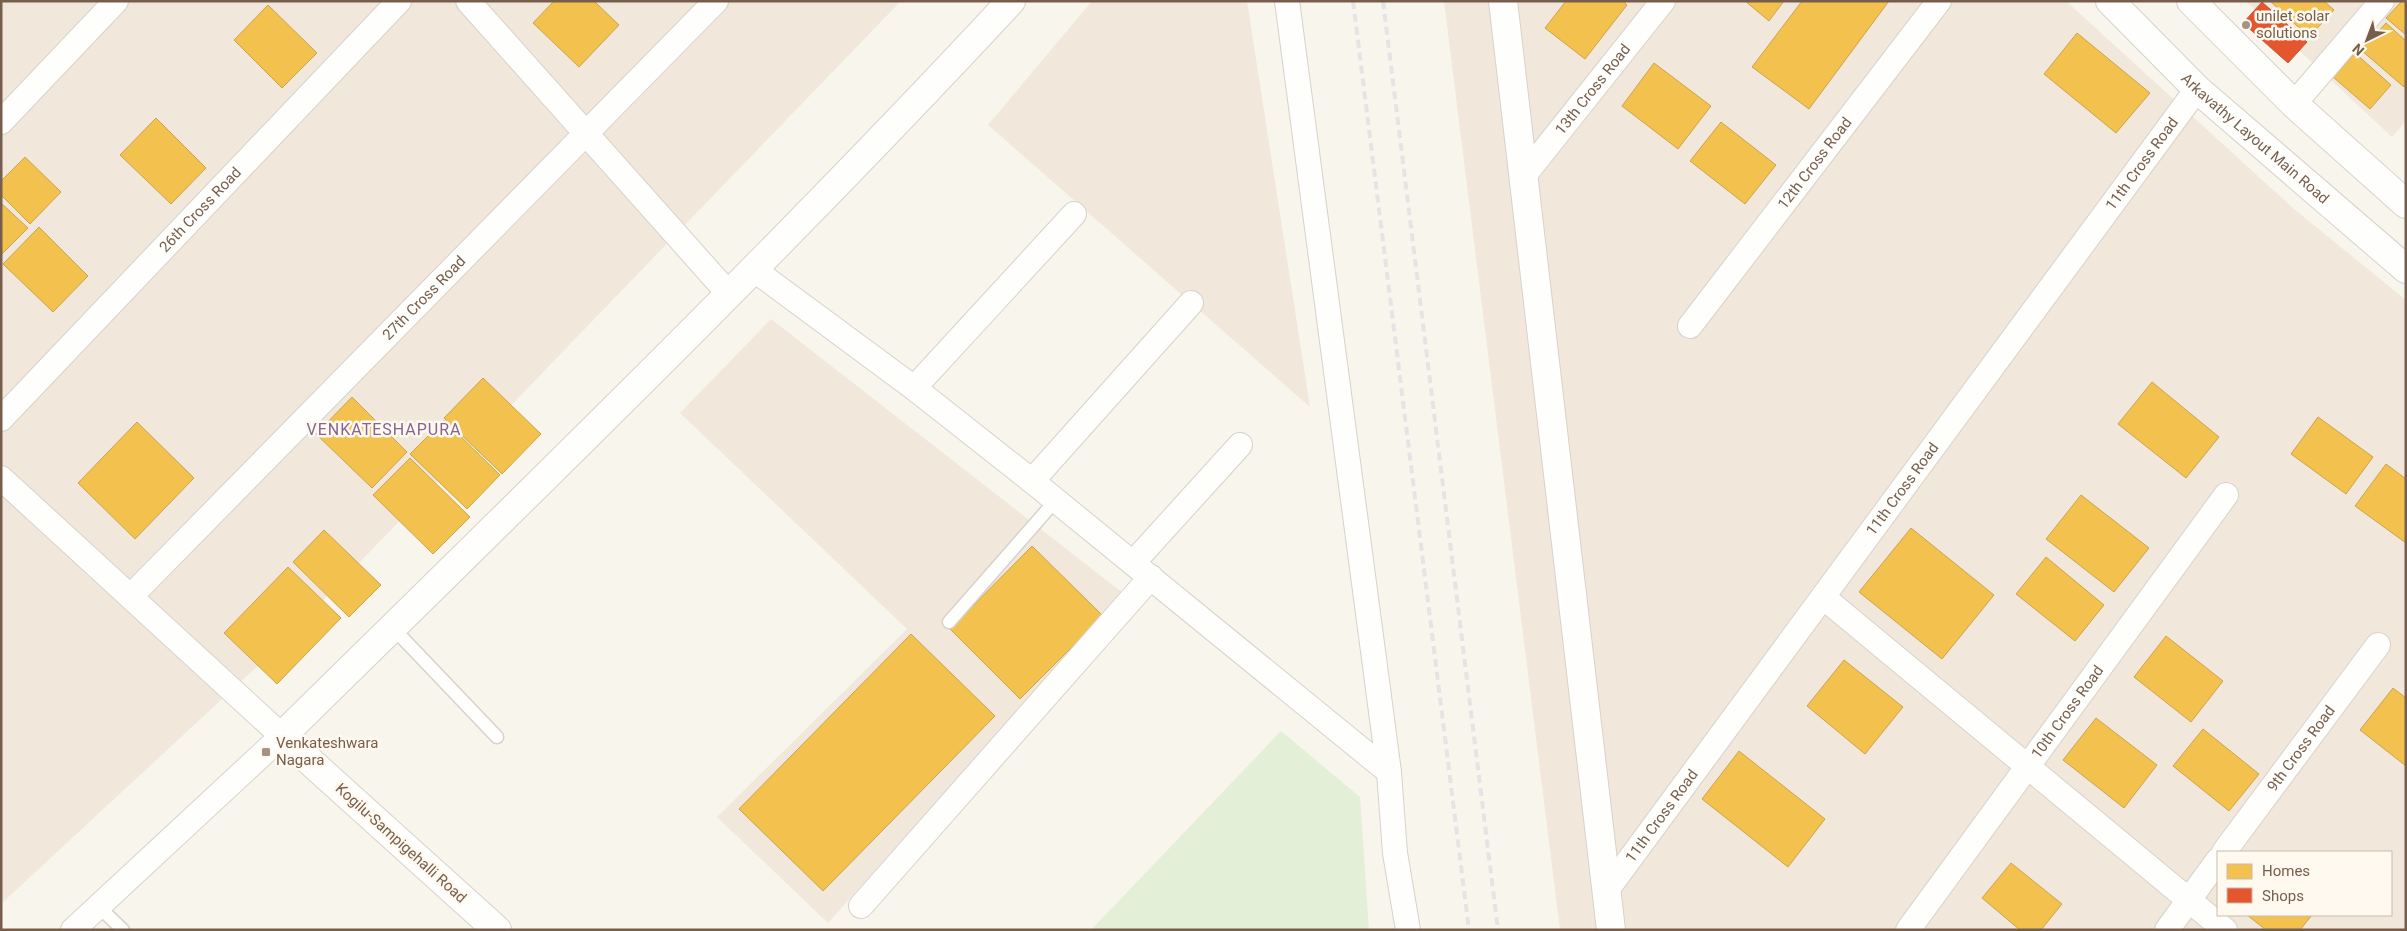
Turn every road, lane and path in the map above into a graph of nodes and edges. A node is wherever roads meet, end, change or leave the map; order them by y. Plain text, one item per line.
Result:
1 (116, 1) edge
2 (399, 1) edge
3 (468, 1) edge
4 (716, 1) edge
5 (1011, 1) edge
6 (1287, 1) edge
7 (1503, 1) edge
8 (1663, 1) edge
9 (1939, 1) edge
10 (2110, 1) edge
11 (2191, 1) edge
12 (2382, 1) edge
13 (2197, 88) junction
14 (2294, 104) junction
15 (1, 122) edge
16 (587, 134) junction
17 (1523, 177) junction
18 (2406, 204) edge
19 (1074, 214) dead end
20 (753, 269) junction
21 (2406, 269) edge
22 (729, 294) junction
23 (1191, 303) dead end
24 (1690, 326) dead end
25 (914, 388) junction
26 (1, 419) edge
27 (1240, 445) dead end
28 (1, 478) edge
29 (1032, 481) junction
30 (2226, 495) dead end
31 (1056, 500) junction
32 (1133, 563) junction
33 (1151, 578) junction
34 (131, 596) junction
35 (1823, 596) junction
36 (949, 622) dead end
37 (392, 627) junction
38 (2378, 645) dead end
39 (282, 736) junction
40 (497, 737) dead end
41 (2028, 766) junction
42 (1389, 772) junction
43 (2225, 851) edge
44 (2217, 861) edge
45 (1606, 890) junction
46 (2189, 900) junction
47 (862, 906) dead end
48 (99, 907) junction
49 (73, 930) edge
50 (123, 930) edge
51 (497, 930) edge
52 (1408, 930) edge
53 (1611, 930) edge
54 (1908, 930) edge
55 (2167, 930) edge
56 (2226, 930) edge

1 - 15 street
2 - 26 street, 26th Cross Road
3 - 16 street
4 - 16 street, 27th Cross Road
5 - 20 street
6 - 42 street
7 - 17 street
8 - 17 street, 13th Cross Road
9 - 24 street, 12th Cross Road
10 - 13 street, Arkavathy Layout Main Road
11 - 14 street
12 - 14 street
13 - 21 street, Arkavathy Layout Main Road
13 - 35 street, 11th Cross Road
14 - 18 street
16 - 22 street
16 - 34 street, 27th Cross Road
17 - 45 street
19 - 25 street
20 - 22 street
20 - 25 street
22 - 37 street
23 - 29 street
25 - 29 street
27 - 32 street
28 - 34 street
29 - 31 street
30 - 41 street, 10th Cross Road
31 - 32 street
31 - 36 lane
32 - 33 street
33 - 42 street
33 - 47 street
34 - 39 street
35 - 41 street
35 - 45 street, 11th Cross Road
37 - 39 street
37 - 40 lane
38 - 43 street, 9th Cross Road
39 - 48 street
39 - 51 street, Kogilu-Sampigehalli Road
41 - 46 street
41 - 54 street, 10th Cross Road
42 - 52 street
44 - 46 street
45 - 53 street
46 - 55 street
46 - 56 street
48 - 49 street
48 - 50 lane

